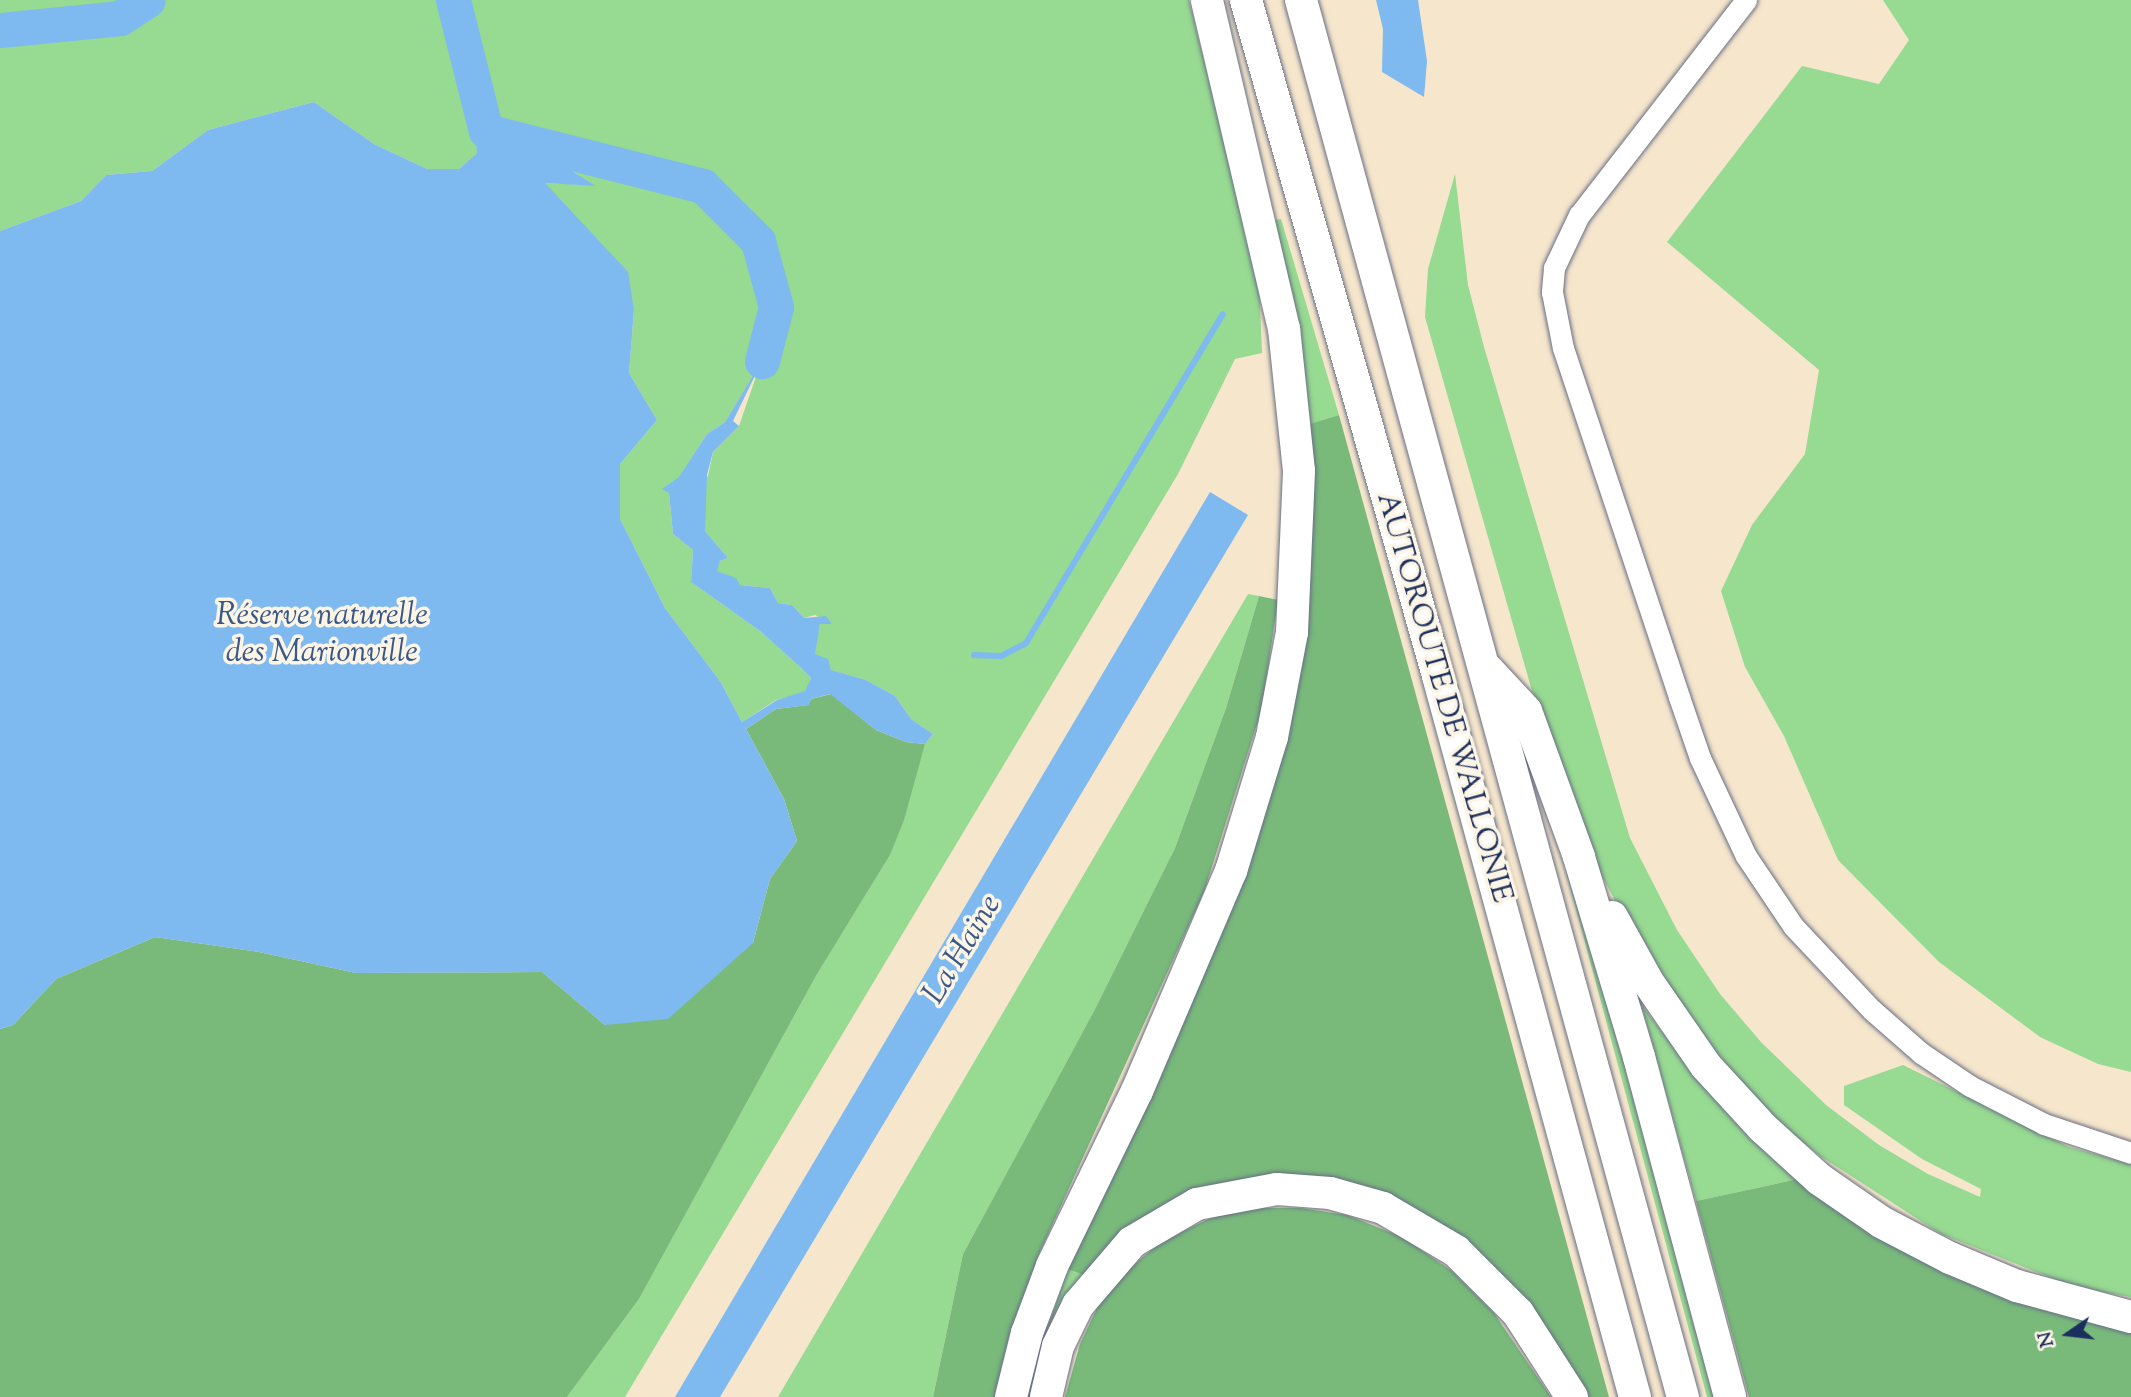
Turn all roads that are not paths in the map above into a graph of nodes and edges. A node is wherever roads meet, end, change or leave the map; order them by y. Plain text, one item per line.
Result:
1 (1207, 0) edge
2 (1246, 0) edge
3 (1301, 0) edge
4 (1746, 0) edge
5 (1485, 666) junction
6 (1579, 857) junction
7 (2131, 1153) edge
8 (2131, 1317) edge
9 (1011, 1397) edge
10 (1046, 1397) edge
11 (1572, 1397) edge
12 (1635, 1397) edge
13 (1683, 1397) edge
14 (1730, 1397) edge

1 - 9 highway
2 - 12 highway, AUTOROUTE DE WALLONIE
3 - 5 highway, AUTOROUTE DE WALLONIE
4 - 7 street
5 - 6 highway
5 - 13 highway, AUTOROUTE DE WALLONIE
6 - 8 highway
6 - 14 highway
10 - 11 highway

